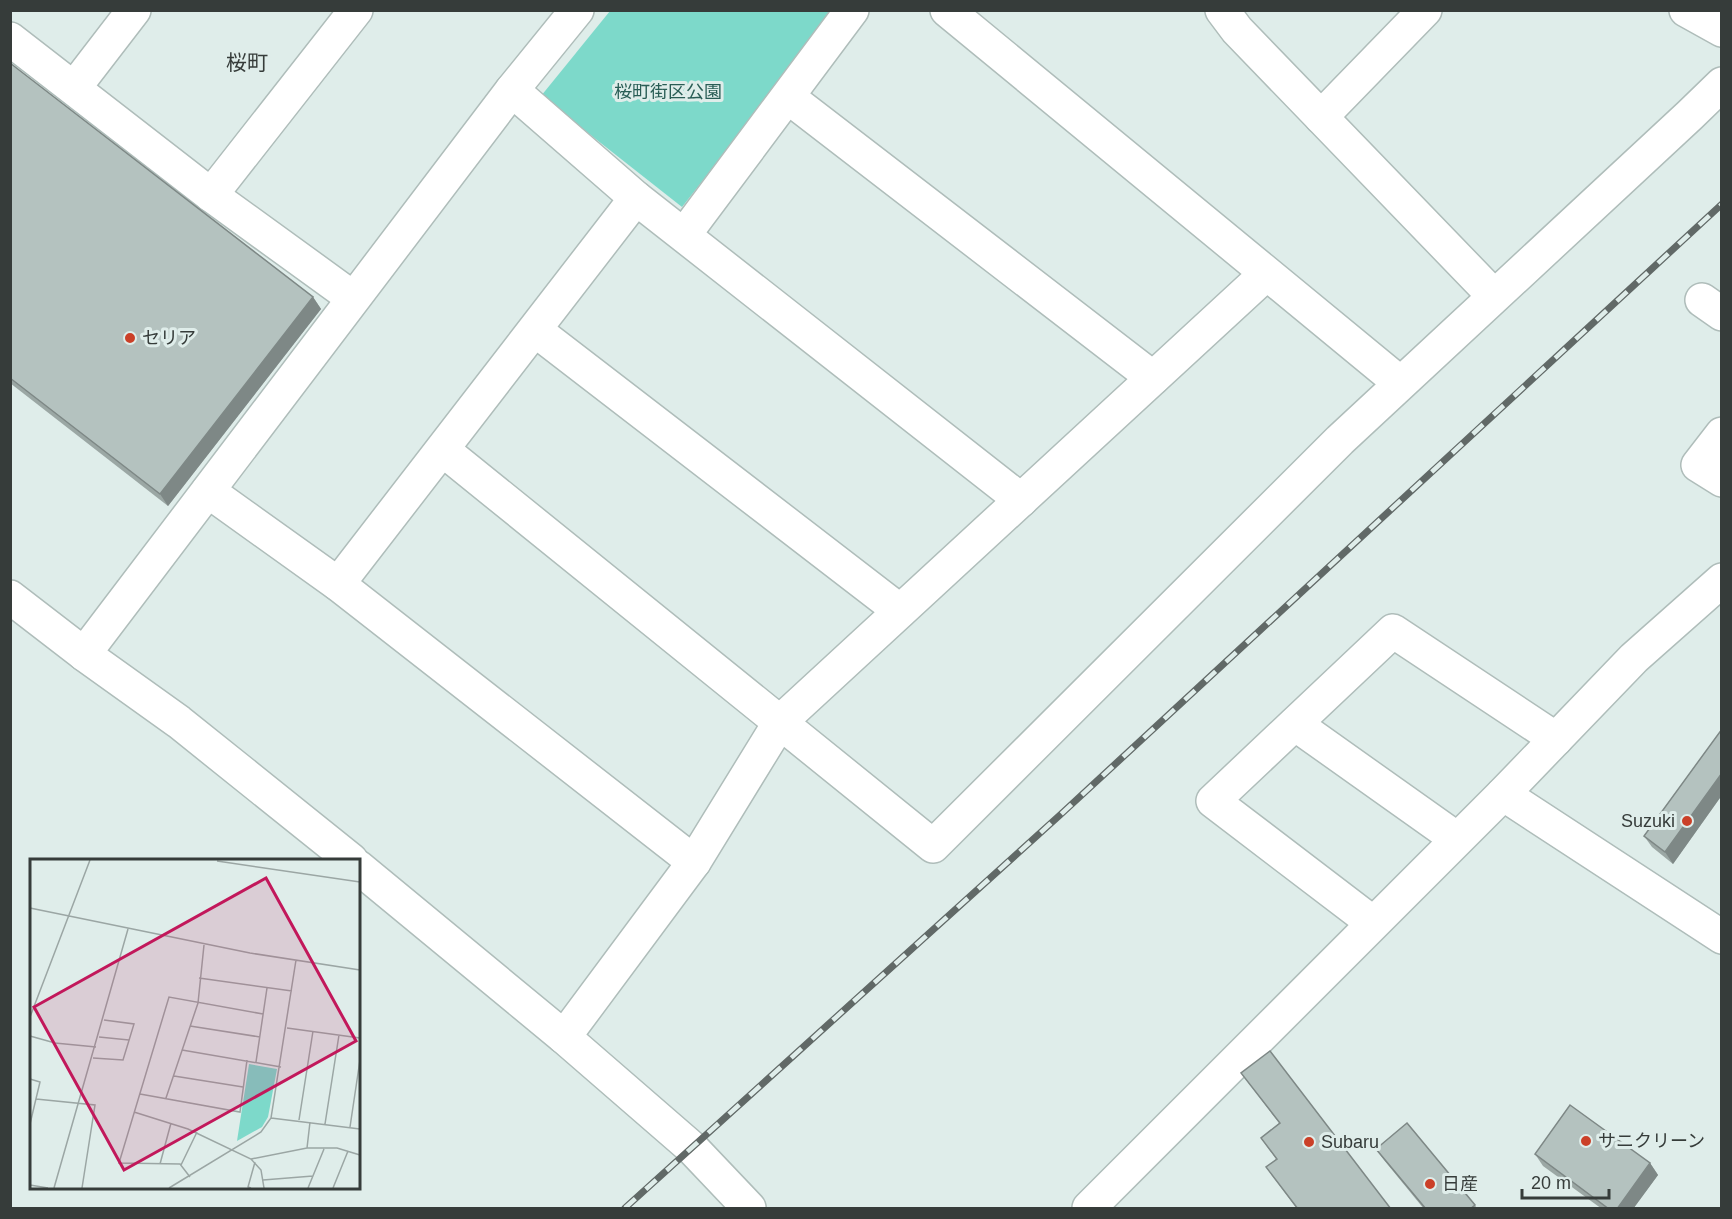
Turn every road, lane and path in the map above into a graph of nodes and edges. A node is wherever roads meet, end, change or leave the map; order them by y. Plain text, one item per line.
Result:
1 (134, 10) edge
2 (356, 10) edge
3 (577, 10) edge
4 (852, 10) edge
5 (947, 10) edge
6 (1222, 10) edge
7 (1425, 10) edge
8 (1686, 10) edge
9 (1722, 30) edge
10 (10, 39) edge
11 (1722, 84) edge
12 (74, 88) junction
13 (512, 90) junction
14 (788, 97) junction
15 (1321, 117) junction
16 (211, 195) junction
17 (636, 198) junction
18 (684, 235) junction
19 (1266, 274) junction
20 (1494, 296) junction
21 (353, 298) junction
22 (535, 330) junction
23 (1153, 378) junction
24 (1400, 383) junction
25 (1722, 435) edge
26 (443, 450) junction
27 (1722, 480) edge
28 (208, 491) junction
29 (1021, 500) junction
30 (1722, 580) edge
31 (338, 584) junction
32 (10, 597) edge
33 (900, 611) junction
34 (84, 654) junction
35 (780, 722) junction
36 (1295, 724) junction
37 (1556, 739) junction
38 (1503, 794) junction
39 (1456, 839) junction
40 (349, 859) edge
41 (694, 862) junction
42 (360, 869) edge
43 (1373, 922) junction
44 (1722, 937) edge
45 (564, 1037) junction
46 (749, 1209) edge
47 (1089, 1209) edge

1 - 12 street
2 - 16 street
3 - 13 street
4 - 14 street
5 - 19 street
6 - 15 street
7 - 15 street
8 - 9 street
10 - 12 street
11 - 20 street
12 - 16 street
13 - 17 street
13 - 21 street
14 - 18 street
14 - 23 street
15 - 20 street
16 - 21 street
17 - 18 street
17 - 22 street
18 - 29 street
19 - 23 street
19 - 24 street
20 - 24 street
21 - 28 street
22 - 26 street
22 - 33 street
23 - 29 street
24 - 35 street
25 - 27 street
26 - 31 street
26 - 35 street
28 - 31 street
28 - 34 street
29 - 33 street
30 - 37 street
31 - 41 street
32 - 34 street
33 - 35 street
34 - 40 street
35 - 41 street
36 - 37 street
36 - 39 street
36 - 43 street
37 - 38 street
38 - 39 street
38 - 44 street
39 - 43 street
41 - 45 street
42 - 45 street
43 - 47 street
45 - 46 street

